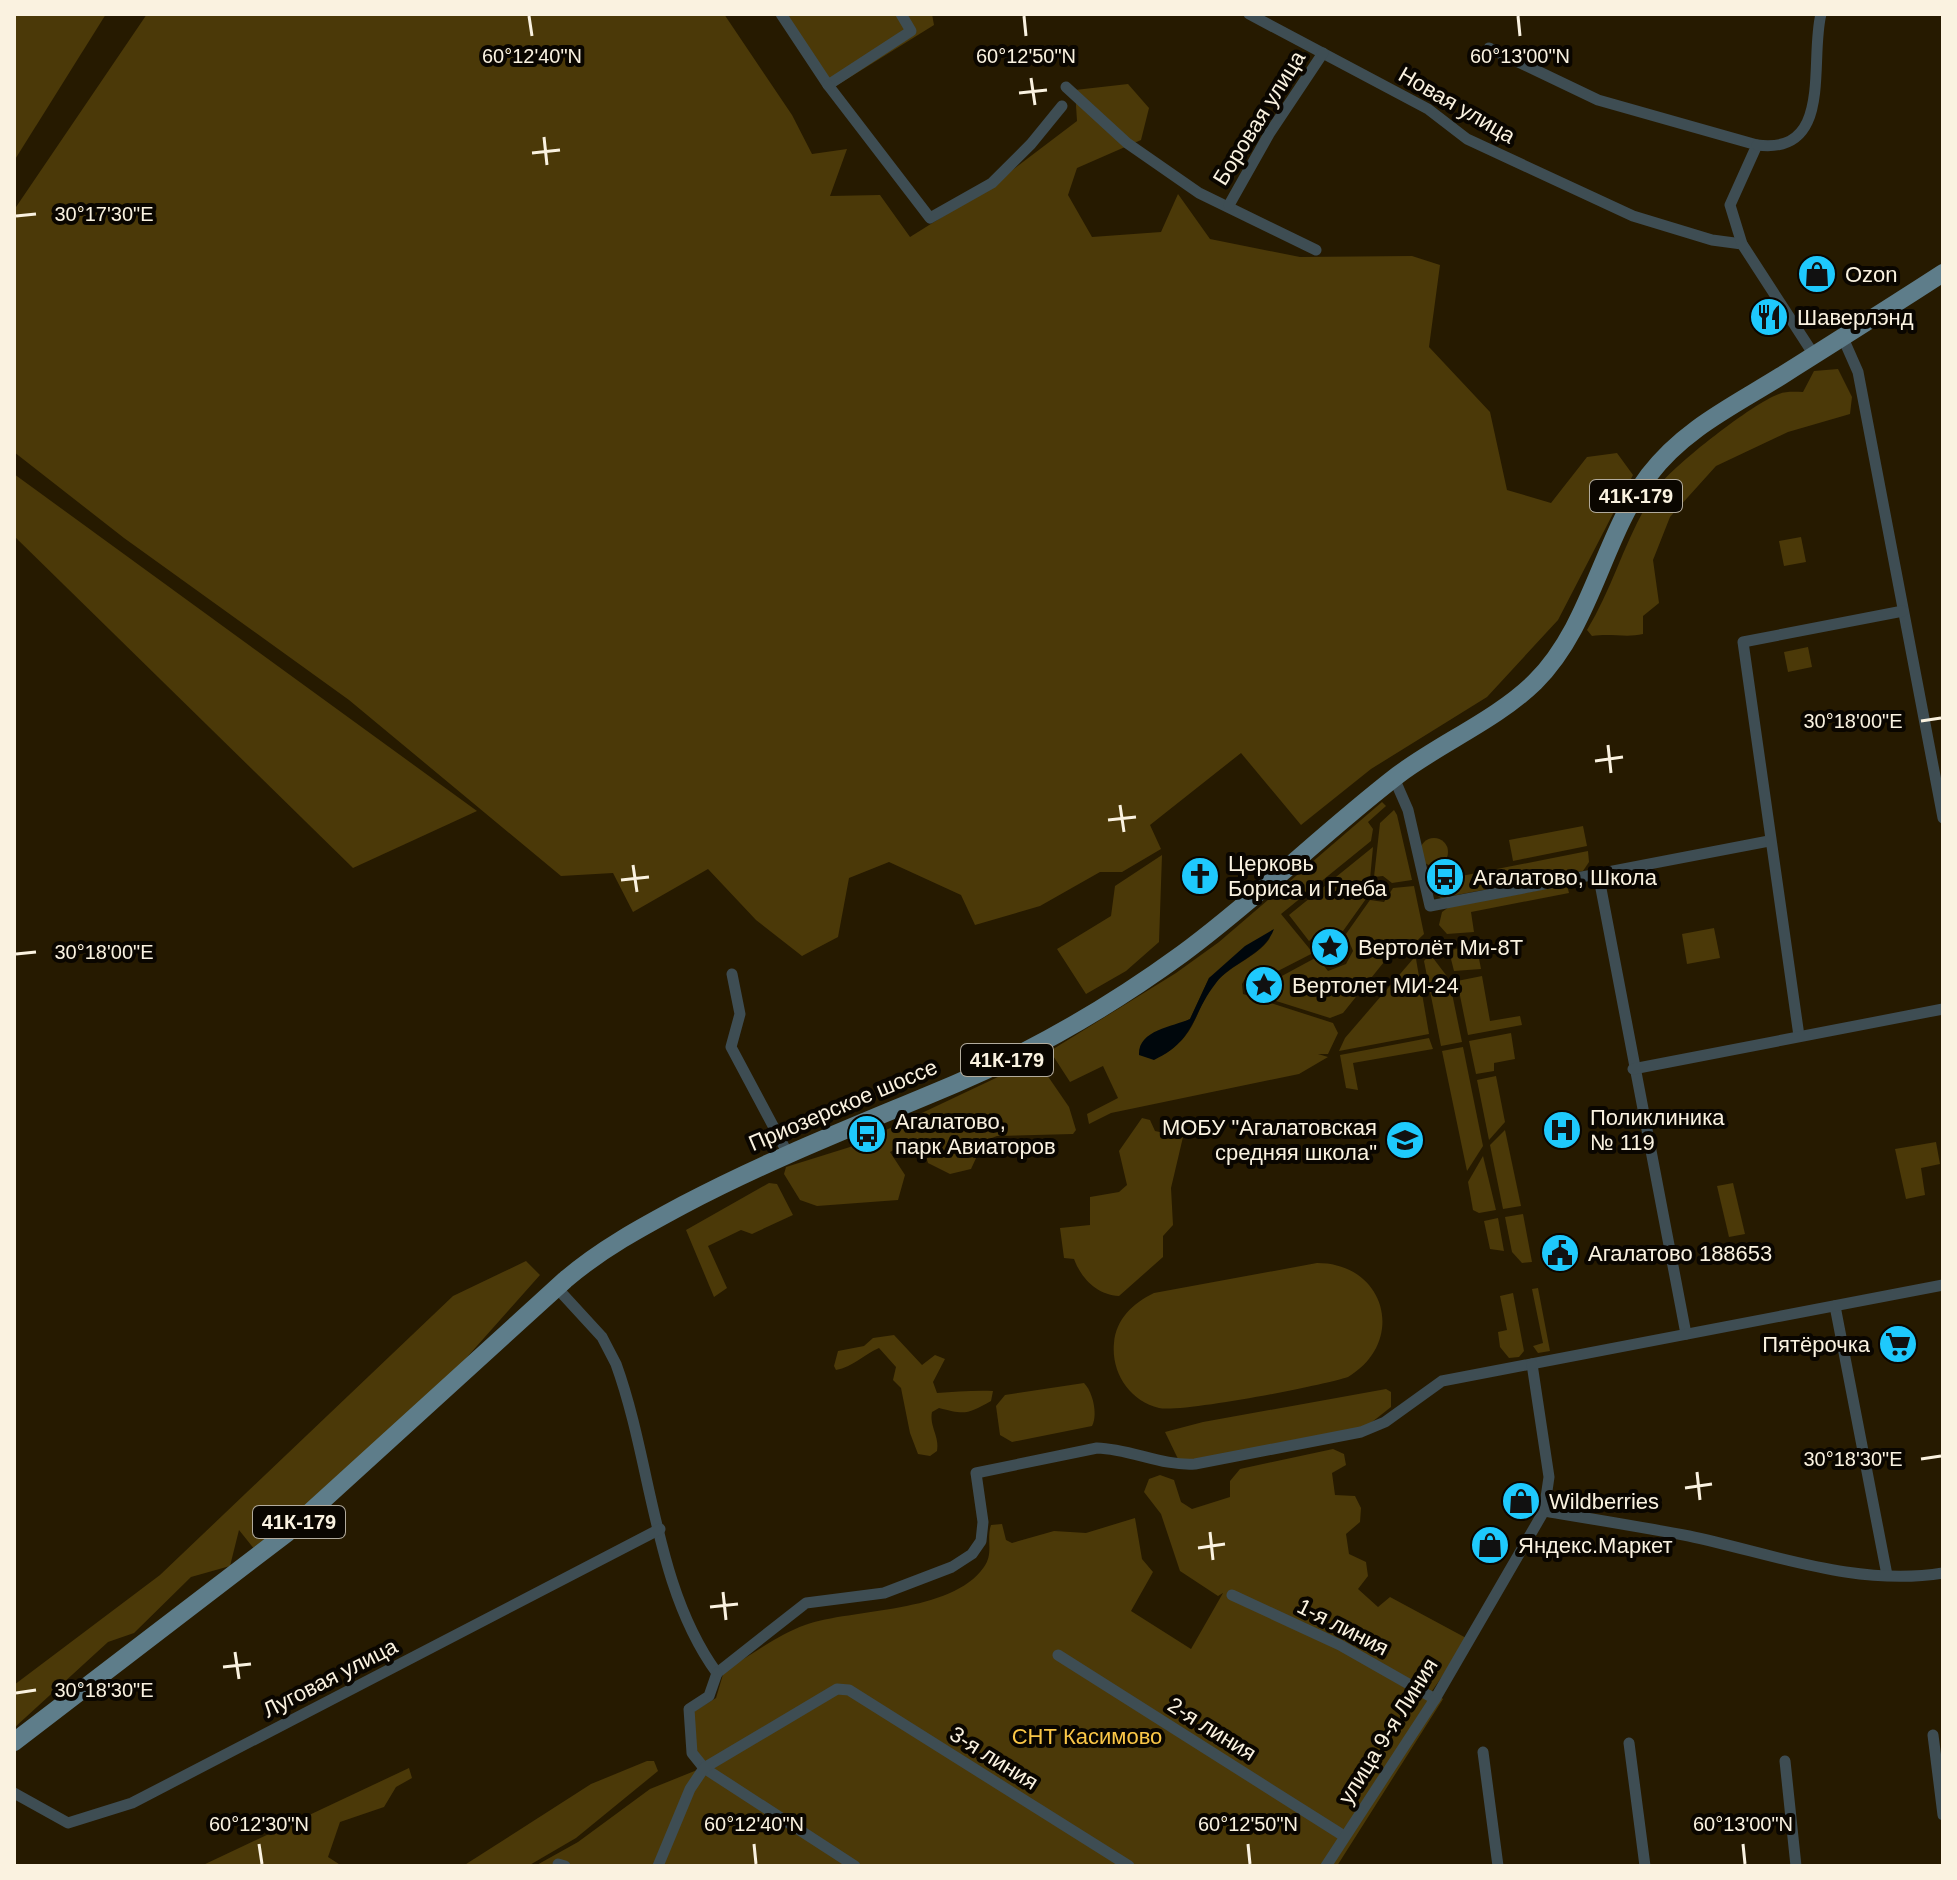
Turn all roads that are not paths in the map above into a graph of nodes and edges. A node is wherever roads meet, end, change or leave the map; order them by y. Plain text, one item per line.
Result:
1 (781, 14) edge
2 (901, 14) edge
3 (1249, 14) edge
4 (1821, 14) edge
5 (1489, 48) dead end
6 (1323, 53) junction
7 (828, 85) junction
8 (1066, 87) dead end
9 (1062, 106) dead end
10 (1757, 145) junction
11 (1229, 205) junction
12 (1742, 244) junction
13 (1316, 250) dead end
14 (1943, 273) edge
15 (1843, 338) junction
16 (1814, 355) junction
17 (1903, 611) junction
18 (1394, 778) junction
19 (1943, 818) edge
20 (1769, 841) junction
21 (1598, 873) junction
22 (732, 974) dead end
23 (1943, 1009) edge
24 (1799, 1036) junction
25 (1633, 1069) junction
26 (787, 1152) junction
27 (566, 1279) junction
28 (1943, 1285) edge
29 (1835, 1306) junction
30 (1686, 1334) junction
31 (1532, 1364) junction
32 (1544, 1511) junction
33 (660, 1529) junction
34 (1943, 1573) edge
35 (1887, 1575) junction
36 (1232, 1595) dead end
37 (1058, 1655) dead end
38 (717, 1673) junction
39 (1435, 1699) junction
40 (1933, 1735) dead end
41 (14, 1742) edge
42 (1629, 1743) dead end
43 (1483, 1752) dead end
44 (1785, 1761) dead end
45 (704, 1768) junction
46 (14, 1793) edge
47 (1943, 1815) edge
48 (1344, 1836) junction
49 (658, 1866) edge
50 (855, 1866) edge
51 (1129, 1866) edge
52 (1326, 1866) edge
53 (1498, 1866) edge
54 (1645, 1866) edge
55 (1796, 1866) edge

1 - 7 street
2 - 7 street
3 - 6 street, Новая улица
4 - 10 street
5 - 10 street
6 - 11 street, Боровая улица
6 - 12 street, Новая улица
7 - 9 street
8 - 11 street, Боровая улица
10 - 12 street
11 - 13 street, Боровая улица
12 - 16 street
14 - 15 main road, Приозерское шоссе / 41К-179
15 - 16 main road, Приозерское шоссе / 41К-179
15 - 17 street
16 - 18 main road, Приозерское шоссе / 41К-179
17 - 19 street
17 - 20 street
18 - 21 street
18 - 26 main road, Приозерское шоссе / 41К-179
20 - 21 street
20 - 24 street
21 - 25 street
22 - 26 street
23 - 24 street
24 - 25 street
25 - 30 street
26 - 27 main road, Приозерское шоссе / 41К-179
27 - 33 street
27 - 41 main road, Приозерское шоссе / 41К-179
28 - 29 street
29 - 30 street
29 - 35 street
30 - 31 street
31 - 32 street
31 - 38 street
32 - 35 street
32 - 39 street, улица 9-я Линия
33 - 38 street
33 - 46 street, Луговая улица
34 - 35 street
36 - 39 street, 1-я линия
37 - 48 street, 2-я линия
38 - 45 street
39 - 48 street, улица 9-я Линия
40 - 47 street
42 - 54 street
43 - 53 street
44 - 55 street
45 - 49 street
45 - 50 street
45 - 51 street, 3-я линия
48 - 52 street, улица 9-я Линия

